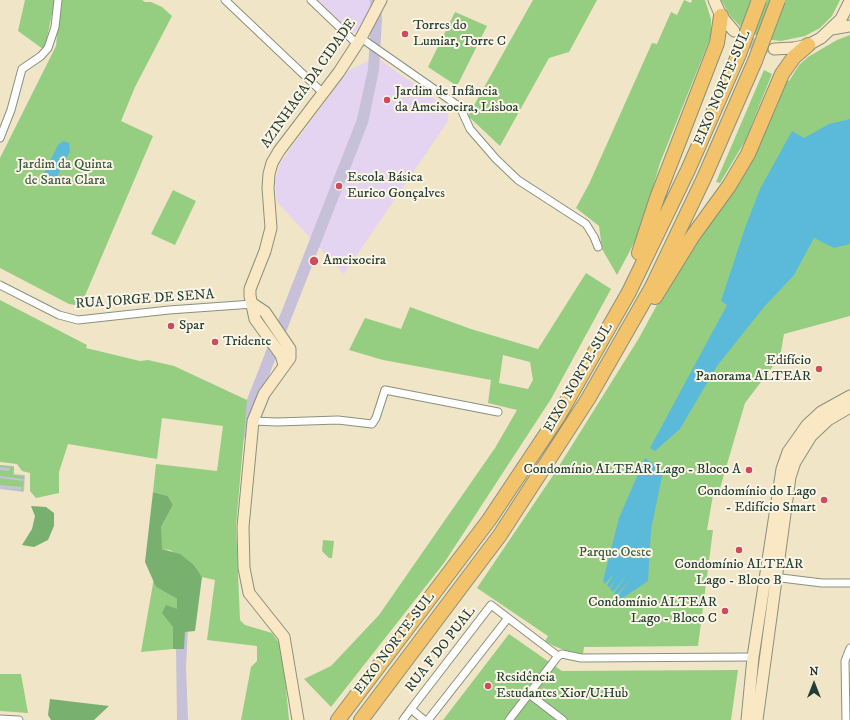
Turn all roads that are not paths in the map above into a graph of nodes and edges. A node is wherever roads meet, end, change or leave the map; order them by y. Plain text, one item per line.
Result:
1 (58, 0) edge
2 (225, 0) edge
3 (311, 0) edge
4 (381, 0) edge
5 (714, 0) edge
6 (759, 0) edge
7 (778, 0) edge
8 (850, 1) edge
9 (721, 16) junction
10 (850, 26) edge
11 (832, 30) junction
12 (734, 31) tunnel mouth
13 (359, 41) junction
14 (808, 45) junction
15 (774, 49) tunnel mouth
16 (323, 93) junction
17 (0, 138) edge
18 (598, 247) dead end
19 (0, 285) edge
20 (622, 302) junction
21 (644, 303) junction
22 (252, 304) junction
23 (850, 396) edge
24 (850, 407) edge
25 (498, 412) dead end
26 (253, 421) junction
27 (771, 577) junction
28 (850, 583) edge
29 (508, 618) junction
30 (850, 648) edge
31 (558, 656) junction
32 (753, 657) junction
33 (529, 694) junction
34 (411, 710) junction
35 (340, 718) edge
36 (0, 719) edge
37 (19, 720) edge
38 (298, 720) edge
39 (361, 720) edge
40 (403, 720) edge
41 (424, 720) edge
42 (428, 720) edge
43 (509, 720) edge
44 (563, 720) edge
45 (746, 720) edge
46 (757, 720) edge
47 (846, 720) edge

1 - 17 street
2 - 16 street
3 - 13 street
4 - 13 street, AZINHAGA DA CIDADE
5 - 9 street
6 - 20 highway, EIXO NORTE-SUL, bridge
7 - 21 highway, EIXO NORTE-SUL, bridge
8 - 11 street
9 - 12 street
9 - 20 highway
10 - 11 street
11 - 14 street
13 - 16 street, AZINHAGA DA CIDADE
13 - 18 street
14 - 15 street
14 - 21 highway
16 - 22 street, AZINHAGA DA CIDADE
19 - 22 street, RUA JORGE DE SENA
20 - 35 highway, EIXO NORTE-SUL
21 - 39 highway, EIXO NORTE-SUL
22 - 26 street, AZINHAGA DA CIDADE
23 - 27 street
24 - 27 street
25 - 26 street
26 - 38 street, AZINHAGA DA CIDADE
27 - 28 street
27 - 32 street
27 - 46 street
29 - 31 street
29 - 34 street, RUA F DO PUAL
29 - 42 street
30 - 47 street
31 - 32 street
31 - 33 street
32 - 45 street
33 - 43 street
33 - 44 street
34 - 40 street, RUA F DO PUAL
34 - 41 street, RUA F DO PUAL
36 - 37 street

